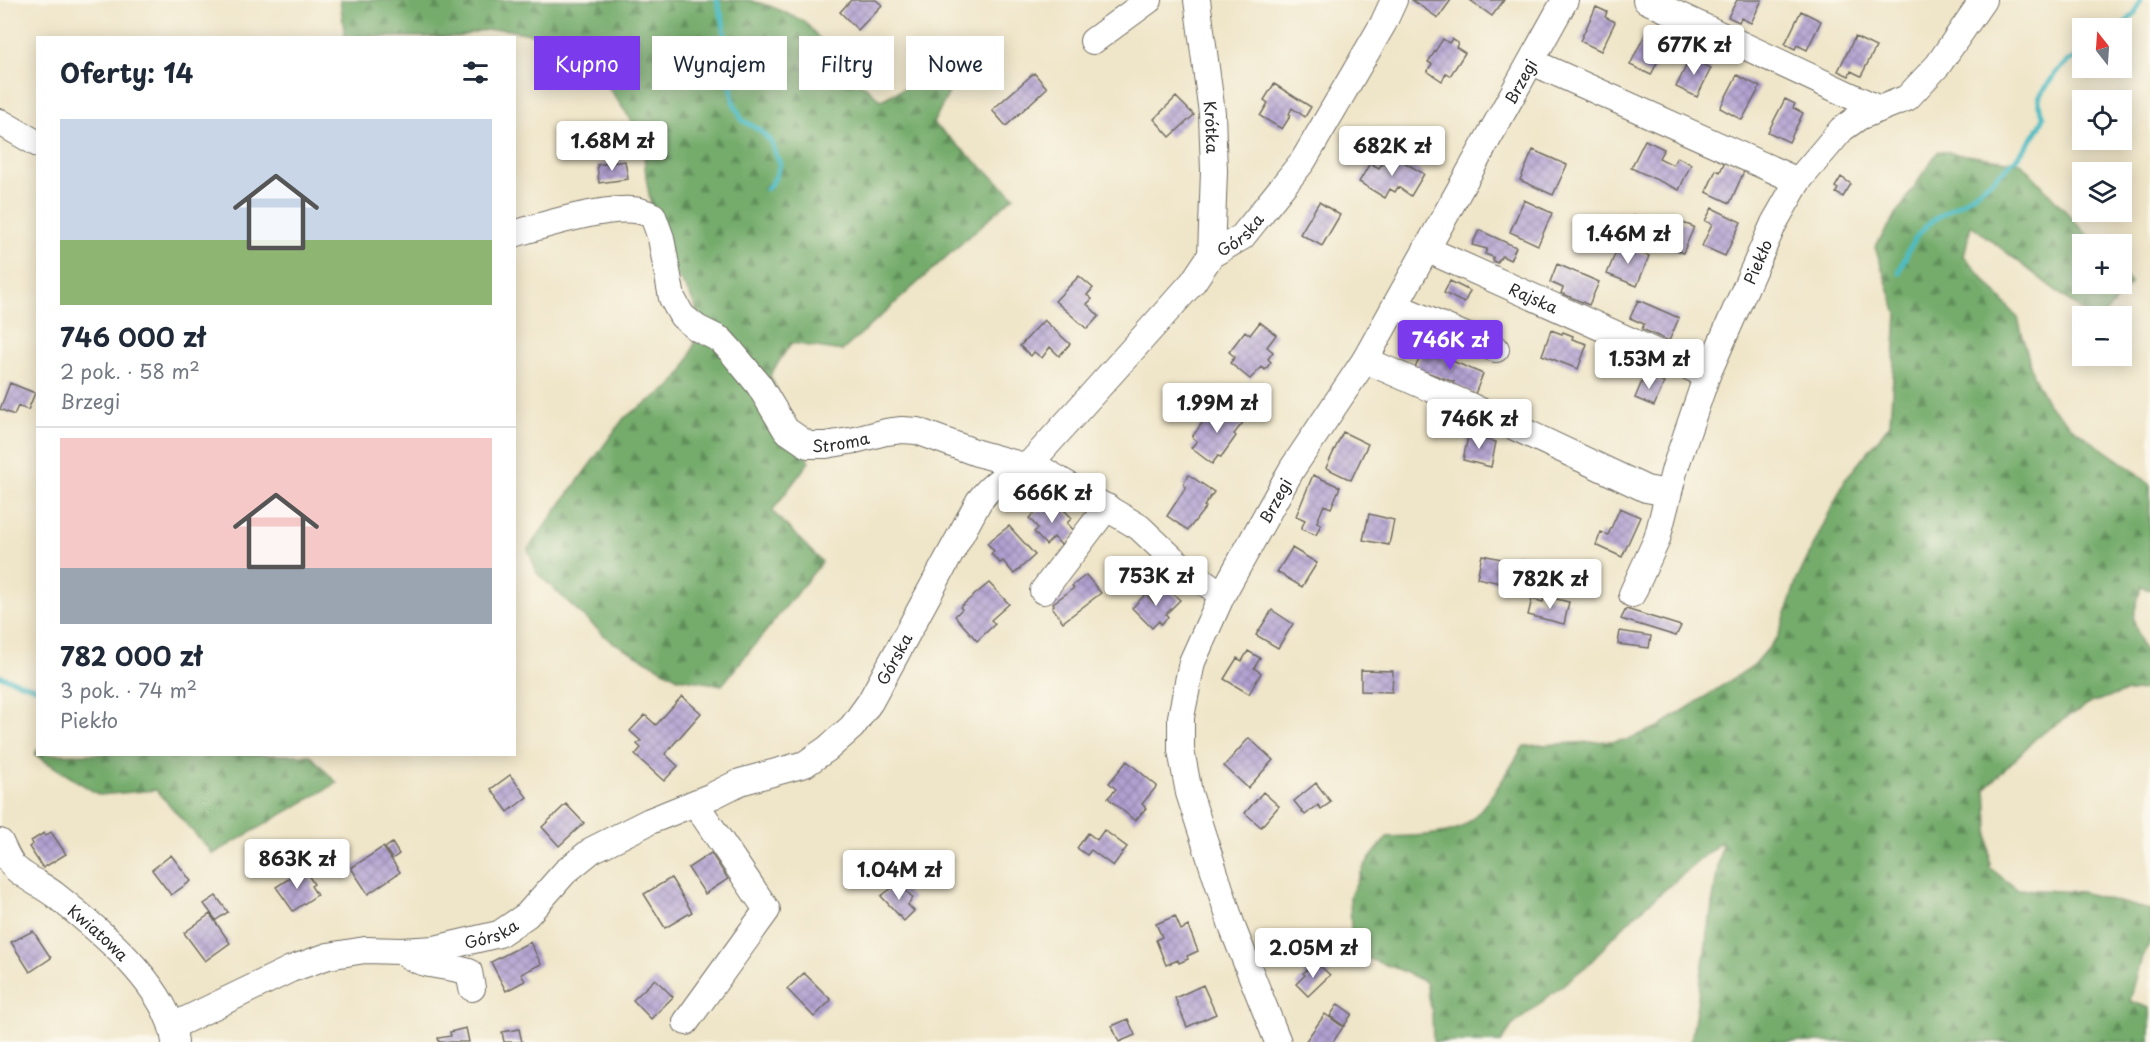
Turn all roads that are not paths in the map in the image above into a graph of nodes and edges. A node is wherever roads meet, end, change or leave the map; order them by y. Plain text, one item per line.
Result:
1 (1149, 0) edge
2 (1197, 0) edge
3 (1394, 0) edge
4 (1565, 0) edge
5 (1646, 0) edge
6 (1983, 0) edge
7 (1093, 41) dead end
8 (1532, 62) junction
9 (1879, 109) junction
10 (0, 122) edge
11 (36, 143) edge
12 (1798, 181) junction
13 (516, 233) edge
14 (1426, 249) junction
15 (1211, 255) junction
16 (1395, 306) junction
17 (1496, 349) dead end
18 (1365, 360) junction
19 (1707, 375) junction
20 (1026, 468) junction
21 (1668, 493) junction
22 (1107, 507) junction
23 (1043, 591) dead end
24 (1632, 594) dead end
25 (1221, 595) junction
26 (695, 803) junction
27 (0, 842) edge
28 (401, 951) junction
29 (472, 988) dead end
30 (686, 1022) dead end
31 (174, 1034) edge
32 (1278, 1042) edge

1 - 7 street
2 - 15 street, Krótka
3 - 15 street, Górska
4 - 8 street, Brzegi
5 - 9 street
6 - 9 street, Piekło
8 - 12 street
8 - 14 street, Brzegi
9 - 12 street, Piekło
10 - 11 street
12 - 19 street, Piekło
13 - 20 street, Stroma
14 - 16 street, Brzegi
14 - 19 street, Rajska
15 - 20 street, Górska
16 - 17 street
16 - 18 street, Brzegi
18 - 21 street
18 - 25 street, Brzegi
19 - 21 street, Piekło
20 - 22 street, Stroma
20 - 26 street, Górska
21 - 24 street, Piekło
22 - 23 street
22 - 25 street, Stroma
25 - 32 street, Brzegi
26 - 28 street, Górska
26 - 30 street
27 - 31 street, Kwiatowa
28 - 29 street
28 - 31 street, Górska

